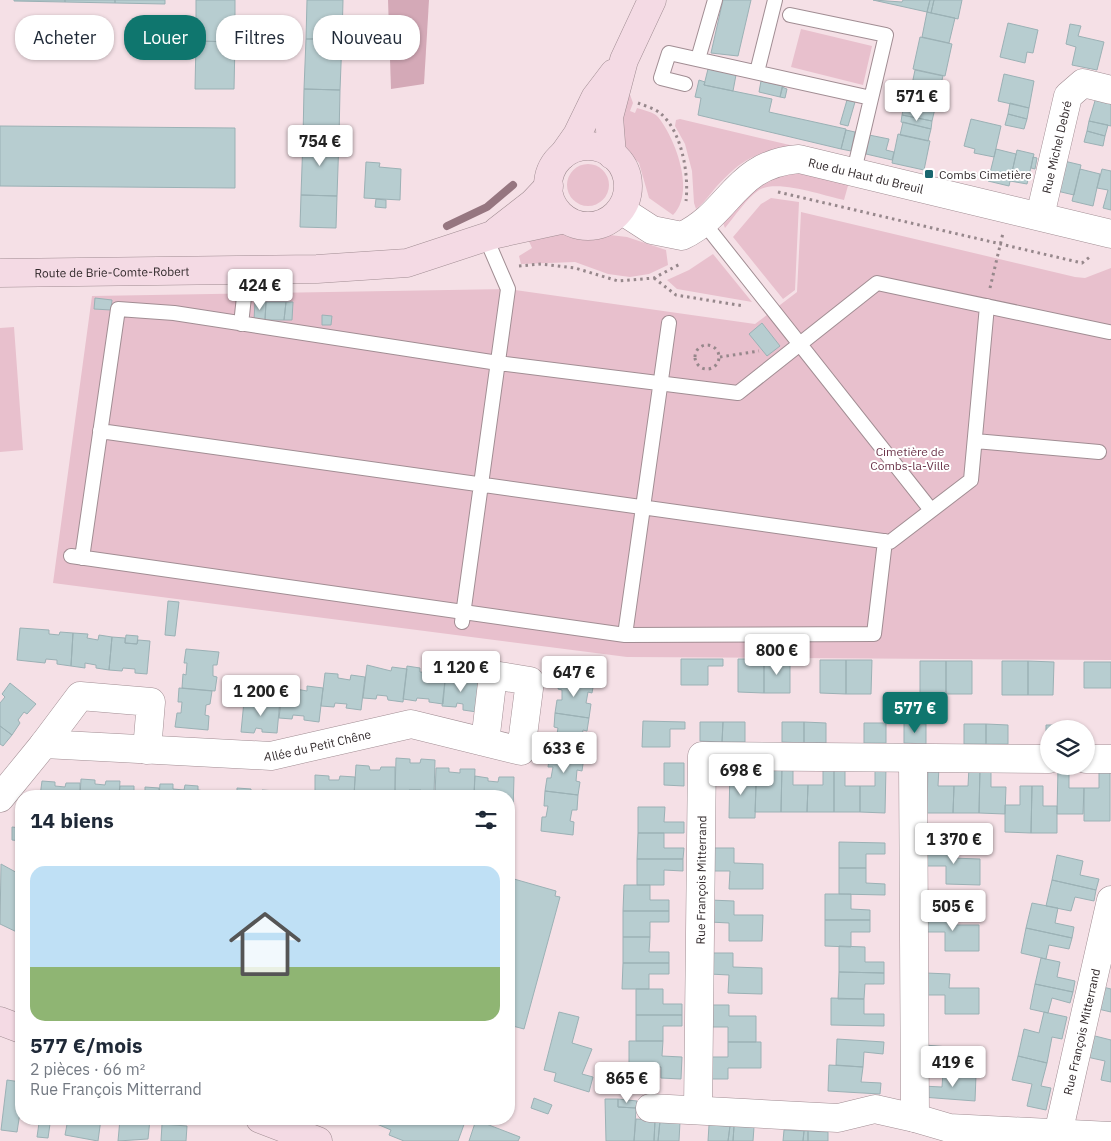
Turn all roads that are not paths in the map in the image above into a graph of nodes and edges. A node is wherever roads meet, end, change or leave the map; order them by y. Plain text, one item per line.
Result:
1 (652, 0) edge
2 (715, 0) edge
3 (775, 0) edge
4 (790, 15) dead end
5 (698, 59) junction
6 (624, 60) junction
7 (756, 72) junction
8 (685, 84) dead end
9 (1111, 90) edge
10 (871, 98) junction
11 (563, 155) junction
12 (612, 155) junction
13 (854, 171) junction
14 (549, 186) junction
15 (621, 210) junction
16 (1040, 216) junction
17 (565, 219) junction
18 (701, 232) junction
19 (489, 237) junction
20 (1104, 244) edge
21 (247, 270) junction
22 (0, 273) edge
23 (987, 306) junction
24 (669, 323) dead end
25 (241, 324) junction
26 (1109, 332) dead end
27 (800, 344) junction
28 (498, 363) junction
29 (661, 384) junction
30 (100, 431) junction
31 (975, 441) junction
32 (1099, 452) dead end
33 (481, 484) junction
34 (643, 507) junction
35 (931, 510) junction
36 (885, 541) junction
37 (462, 617) junction
38 (625, 635) junction
39 (485, 742) dead end
40 (44, 744) junction
41 (147, 750) junction
42 (913, 758) junction
43 (1040, 759) edge
44 (1095, 759) edge
45 (1111, 759) edge
46 (0, 798) edge
47 (1111, 900) edge
48 (0, 1021) edge
49 (15, 1027) edge
50 (650, 1108) dead end
51 (698, 1110) junction
52 (915, 1118) junction
53 (276, 1125) edge
54 (1048, 1136) edge
55 (1111, 1136) edge
56 (318, 1141) edge

1 - 6 main road
2 - 5 lane
3 - 7 lane
4 - 10 lane
5 - 7 lane
5 - 8 lane
6 - 11 main road
6 - 12 main road
7 - 10 lane
9 - 16 street, Rue Michel Debré
10 - 13 lane
11 - 12 main road
11 - 14 main road
12 - 15 main road
13 - 16 street, Rue du Haut du Breuil
13 - 18 street, Rue du Haut du Breuil
14 - 17 main road
14 - 19 main road, Route de Brie-Comte-Robert
15 - 17 main road
15 - 18 street
16 - 20 street, Rue du Haut du Breuil
17 - 19 main road, Route de Brie-Comte-Robert
18 - 27 lane
19 - 21 main road, Route de Brie-Comte-Robert
19 - 28 lane
21 - 22 main road, Route de Brie-Comte-Robert
21 - 25 lane
23 - 26 lane
23 - 27 lane
23 - 31 lane
24 - 29 lane
25 - 28 lane
25 - 30 lane
27 - 29 lane
27 - 35 lane
28 - 29 lane
28 - 33 lane
29 - 34 lane
30 - 33 lane
30 - 37 lane
31 - 32 lane
31 - 35 lane
33 - 34 lane
33 - 37 lane
34 - 36 lane
34 - 38 lane
35 - 36 lane
36 - 38 lane
37 - 38 lane
39 - 41 street, Allée du Petit Chêne
40 - 41 street, Allée du Petit Chêne
40 - 41 street
40 - 46 street
42 - 43 street, Rue François Mitterrand
42 - 51 street, Rue François Mitterrand
42 - 52 street
44 - 45 street
47 - 54 street, Rue François Mitterrand
48 - 49 main road
50 - 51 street
51 - 52 street
52 - 54 street
53 - 56 main road
54 - 55 street

